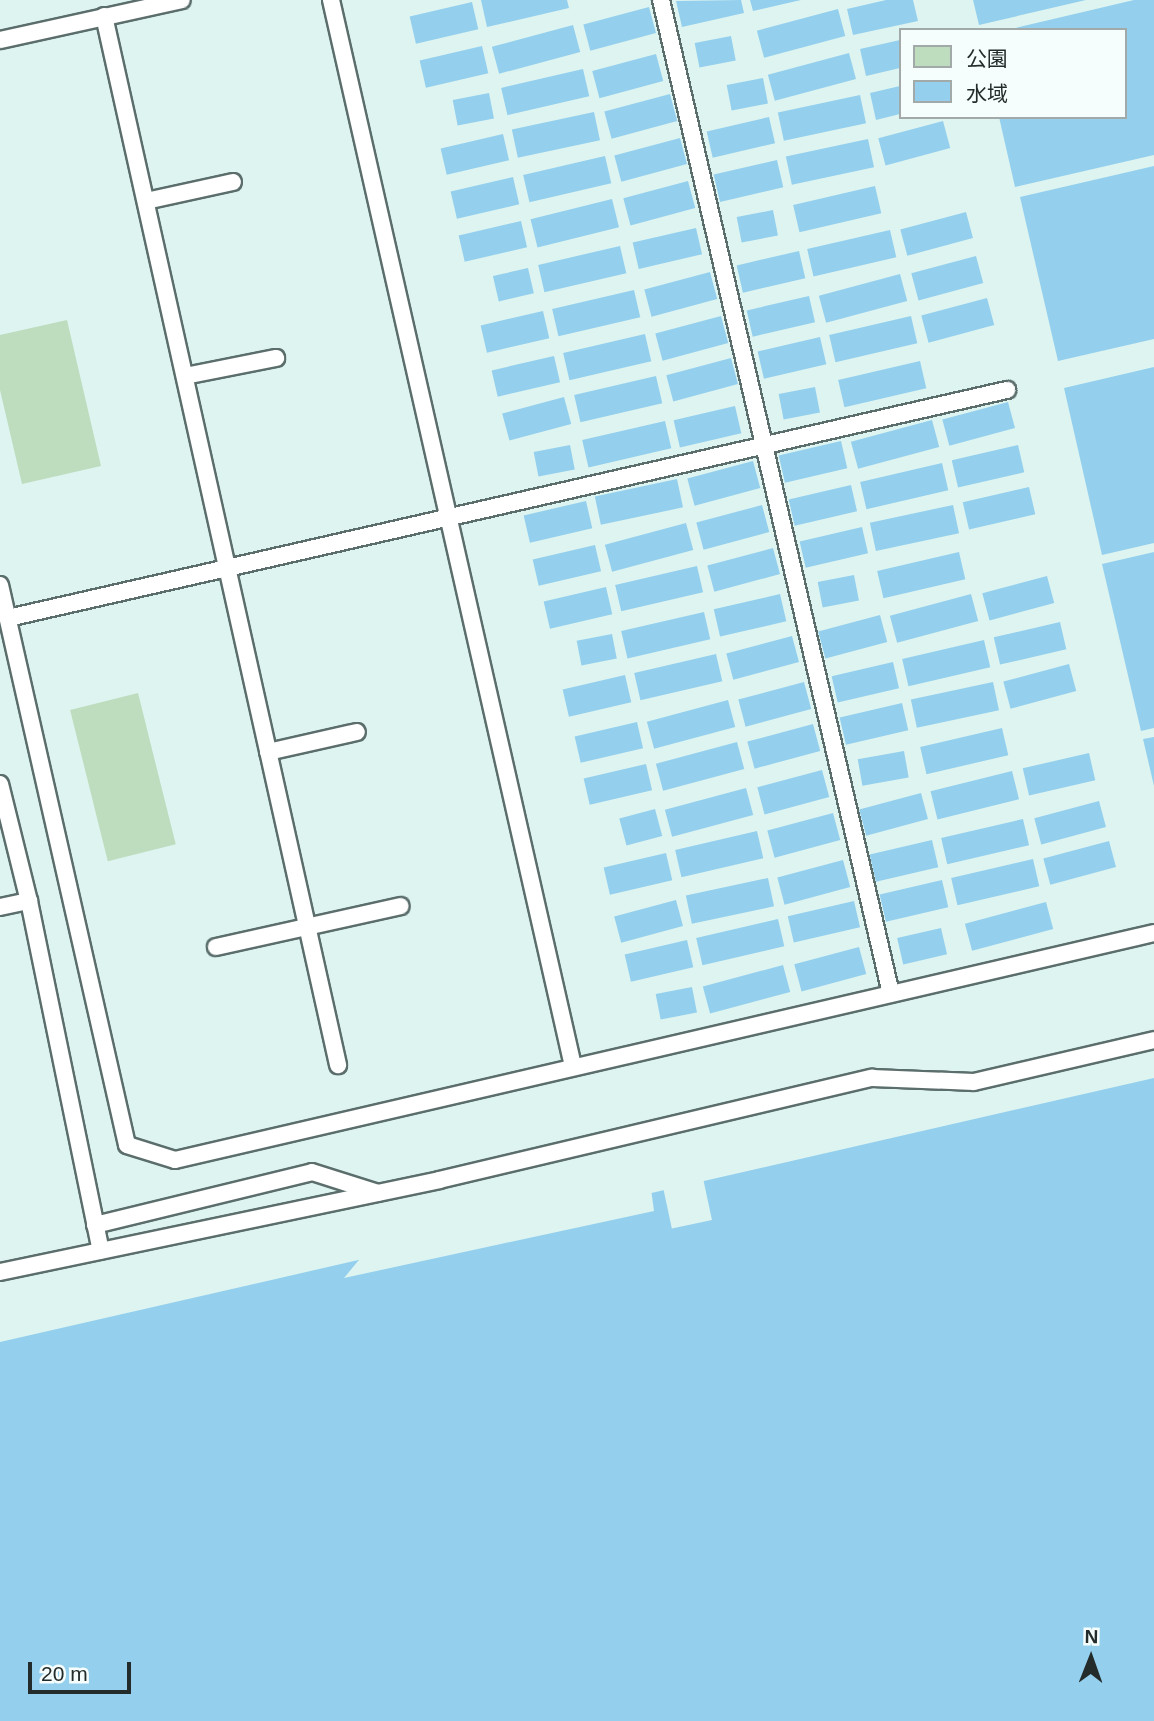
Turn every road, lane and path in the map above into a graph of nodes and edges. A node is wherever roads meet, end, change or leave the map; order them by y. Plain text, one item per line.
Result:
1 (182, 0) edge
2 (331, 0) edge
3 (661, 0) edge
4 (104, 16) junction
5 (0, 40) edge
6 (233, 182) dead end
7 (146, 201) junction
8 (276, 358) dead end
9 (185, 376) junction
10 (1007, 390) dead end
11 (764, 444) junction
12 (448, 518) junction
13 (227, 568) junction
14 (0, 585) edge
15 (8, 618) junction
16 (357, 732) dead end
17 (268, 752) junction
18 (0, 784) edge
19 (29, 901) junction
20 (401, 906) dead end
21 (0, 907) edge
22 (307, 927) junction
23 (1154, 933) edge
24 (216, 947) dead end
25 (891, 994) junction
26 (1154, 1040) edge
27 (338, 1065) dead end
28 (572, 1066) junction
29 (379, 1193) junction
30 (95, 1225) junction
31 (101, 1251) junction
32 (0, 1272) edge

1 - 4 lane
2 - 12 lane
3 - 11 lane
4 - 5 lane
4 - 7 lane
6 - 7 lane
7 - 9 lane
8 - 9 lane
9 - 13 lane
10 - 11 lane
11 - 12 lane
11 - 25 lane
12 - 13 lane
12 - 28 lane
13 - 15 lane
13 - 17 lane
14 - 15 lane
15 - 28 lane
16 - 17 lane
17 - 22 lane
18 - 19 lane
19 - 21 lane
19 - 30 lane
20 - 22 lane
22 - 24 lane
22 - 27 lane
23 - 25 lane
25 - 28 lane
26 - 29 lane
29 - 30 lane
29 - 31 lane
30 - 31 lane
31 - 32 lane

